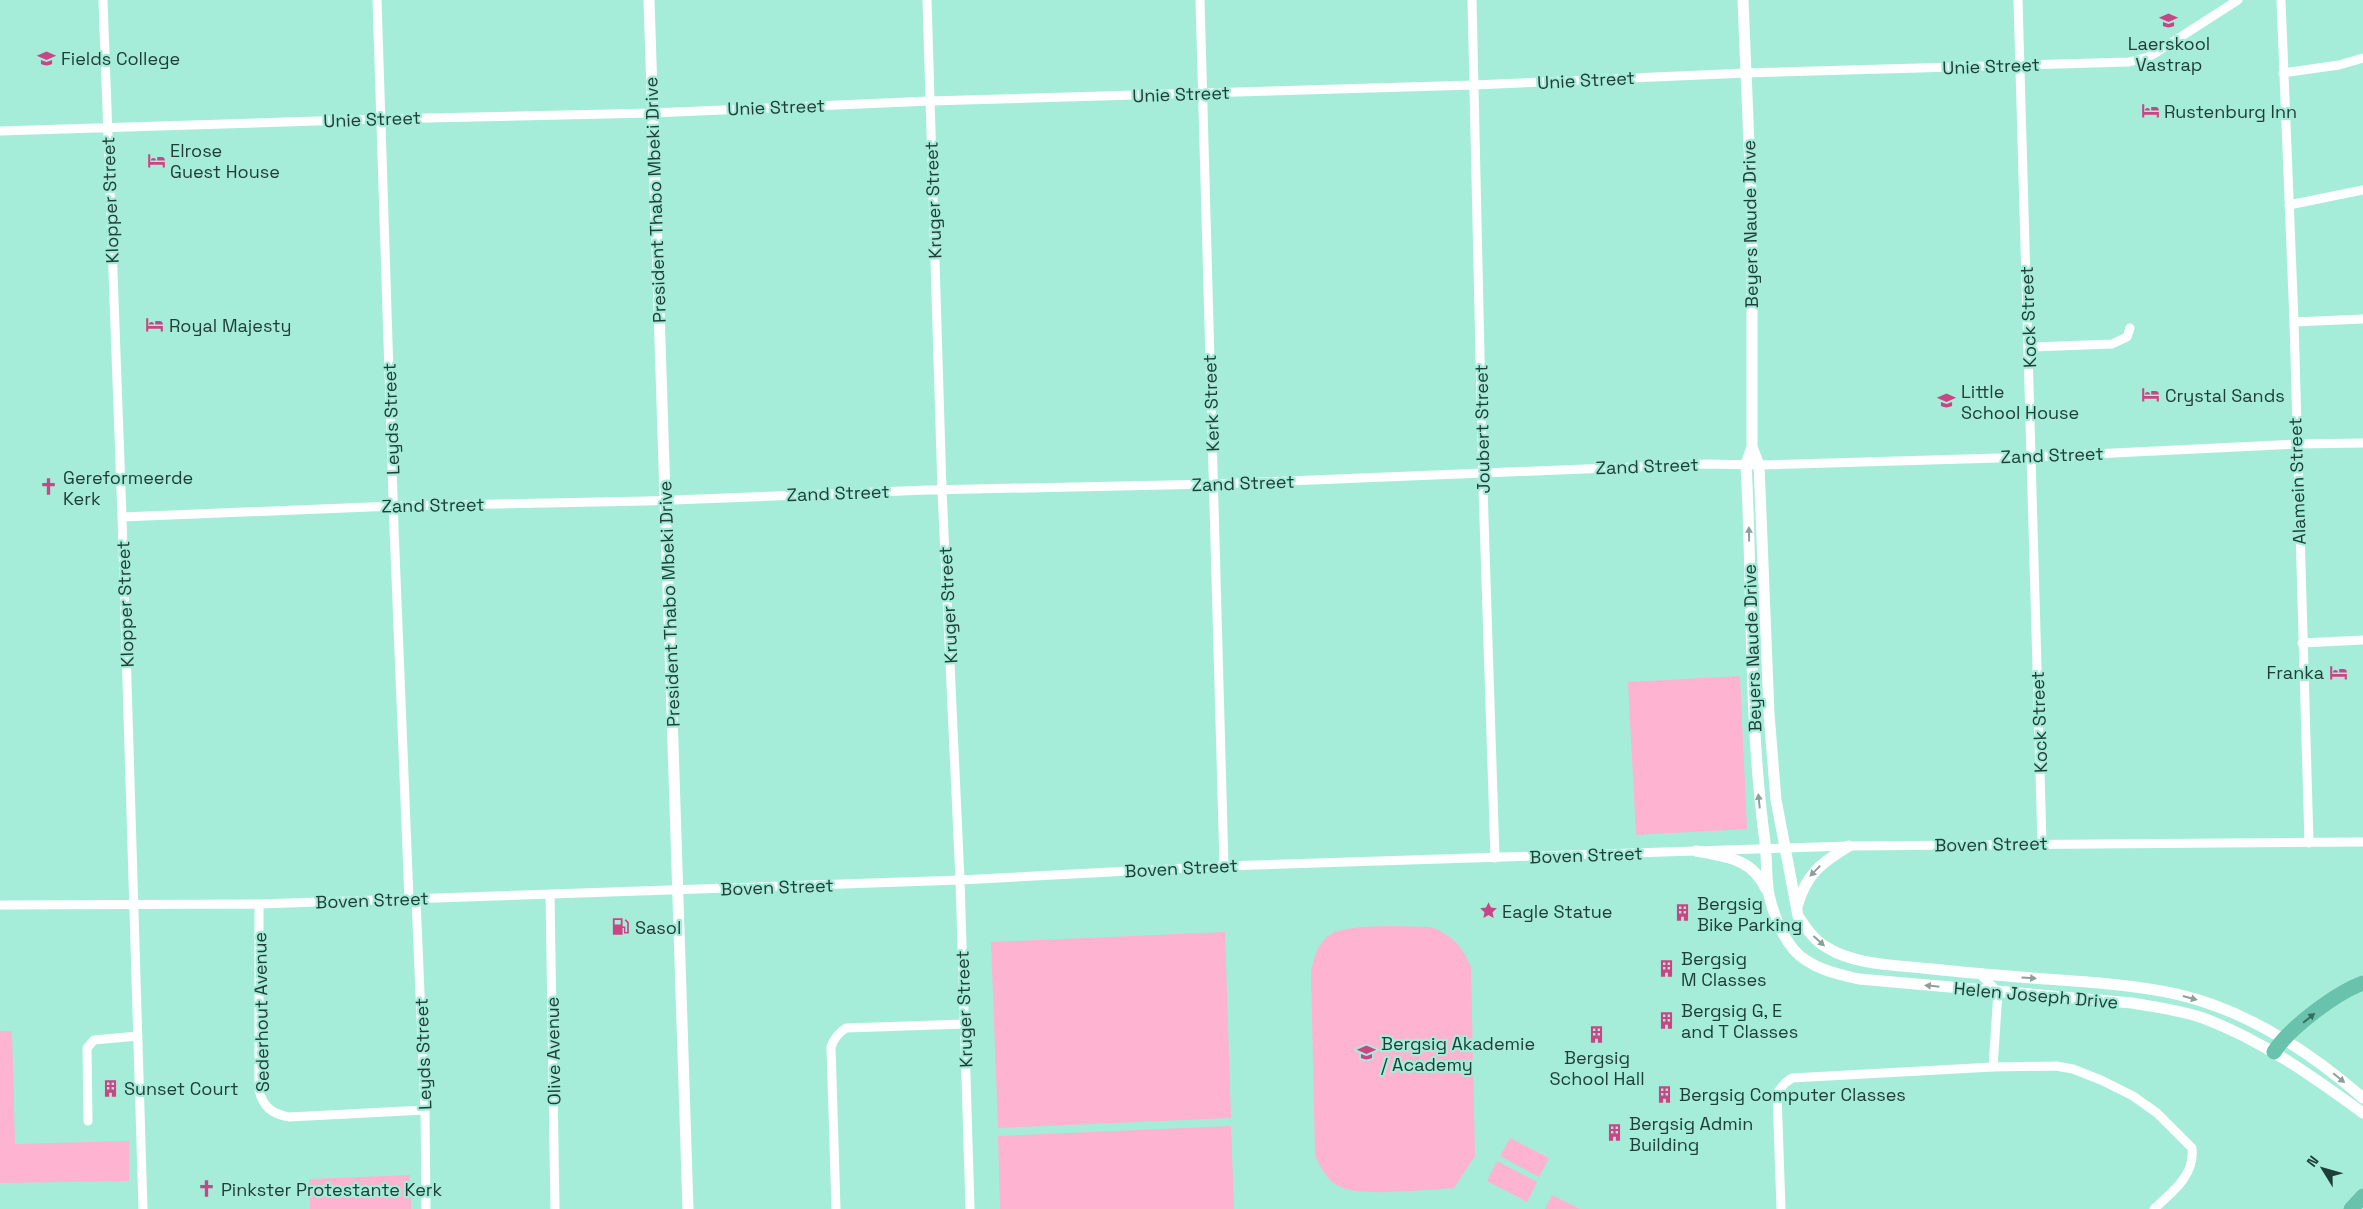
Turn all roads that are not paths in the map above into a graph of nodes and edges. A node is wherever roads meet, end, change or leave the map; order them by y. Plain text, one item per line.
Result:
1 (103, 0) edge
2 (377, 0) edge
3 (649, 0) edge
4 (927, 0) edge
5 (1200, 0) edge
6 (1472, 0) edge
7 (1743, 0) edge
8 (2018, 0) edge
9 (2238, 0) edge
10 (2281, 0) edge
11 (2363, 58) edge
12 (2020, 65) junction
13 (1746, 73) junction
14 (2283, 73) junction
15 (1474, 85) junction
16 (1202, 94) junction
17 (930, 101) junction
18 (652, 112) junction
19 (381, 118) junction
20 (107, 128) junction
21 (0, 131) edge
22 (2363, 190) edge
23 (2289, 205) junction
24 (2363, 319) edge
25 (2294, 322) junction
26 (2130, 328) dead end
27 (2029, 347) junction
28 (2363, 443) edge
29 (2297, 444) junction
30 (1752, 447) junction
31 (2032, 456) junction
32 (1746, 464) junction
33 (1758, 465) junction
34 (1483, 472) junction
35 (1213, 484) junction
36 (942, 490) junction
37 (665, 500) junction
38 (394, 506) junction
39 (122, 517) junction
40 (2363, 640) edge
41 (2302, 643) junction
42 (2363, 842) edge
43 (2309, 843) junction
44 (2042, 844) junction
45 (1849, 846) junction
46 (1784, 848) junction
47 (1766, 849) junction
48 (1696, 851) junction
49 (1495, 858) junction
50 (1224, 866) junction
51 (960, 880) junction
52 (679, 890) junction
53 (550, 894) junction
54 (1769, 895) junction
55 (413, 899) junction
56 (260, 904) junction
57 (0, 905) edge
58 (133, 905) junction
59 (1796, 909) junction
60 (1980, 974) junction
61 (2363, 983) edge
62 (1998, 992) junction
63 (965, 1024) junction
64 (138, 1036) junction
65 (2283, 1039) junction
66 (2274, 1052) junction
67 (1993, 1067) junction
68 (2363, 1098) edge
69 (425, 1110) junction
70 (2363, 1114) edge
71 (88, 1121) dead end
72 (2363, 1196) edge
73 (143, 1209) edge
74 (426, 1209) edge
75 (555, 1209) edge
76 (688, 1209) edge
77 (836, 1209) edge
78 (970, 1209) edge
79 (1781, 1209) edge
80 (2154, 1209) edge
81 (2350, 1209) edge

1 - 20 street, Klopper Street
2 - 19 street, Leyds Street
3 - 18 street, President Thabo Mbeki Drive
4 - 17 street, Kruger Street
5 - 16 street, Kerk Street
6 - 15 street, Joubert Street
7 - 13 street, Beyers Naude Drive
8 - 12 street, Kock Street
9 - 12 street, Unie Street
10 - 14 street, Alamein Street
11 - 14 street
12 - 13 street, Unie Street
12 - 27 street, Kock Street
13 - 15 street, Unie Street
13 - 30 street, Beyers Naude Drive
14 - 23 street, Alamein Street
15 - 16 street, Unie Street
15 - 34 street, Joubert Street
16 - 17 street, Unie Street
16 - 35 street, Kerk Street
17 - 18 street, Unie Street
17 - 36 street, Kruger Street
18 - 19 street, Unie Street
18 - 37 street, President Thabo Mbeki Drive
19 - 20 street, Unie Street
19 - 38 street, Leyds Street
20 - 21 street, Unie Street
20 - 39 street, Klopper Street
22 - 23 street
23 - 25 street, Alamein Street
24 - 25 street
25 - 29 street, Alamein Street
26 - 27 street
27 - 31 street, Kock Street
28 - 29 street, Zand Street
29 - 31 street, Zand Street
29 - 41 street, Alamein Street
30 - 32 street, Beyers Naude Drive
30 - 33 street, Beyers Naude Drive
31 - 33 street, Zand Street
31 - 44 street, Kock Street
32 - 33 street, Zand Street
32 - 34 street, Zand Street
47 -> 32 street, Beyers Naude Drive
33 - 46 street, Beyers Naude Drive
34 - 35 street, Zand Street
34 - 49 street, Joubert Street
35 - 36 street, Zand Street
35 - 50 street, Kerk Street
36 - 37 street, Zand Street
36 - 51 street, Kruger Street
37 - 38 street, Zand Street
37 - 52 street, President Thabo Mbeki Drive
38 - 39 street, Zand Street
38 - 55 street, Leyds Street
39 - 58 street, Klopper Street
40 - 41 street
41 - 43 street, Alamein Street
42 - 43 street, Boven Street
43 - 44 street, Boven Street
44 - 45 street, Boven Street
45 - 46 street, Boven Street
45 -> 59 street
46 - 47 street, Boven Street
46 - 59 street, Helen Joseph Drive
47 - 48 street, Boven Street
47 - 54 street, Helen Joseph Drive
48 - 49 street, Boven Street
48 - 54 street
49 - 50 street, Boven Street
50 - 51 street, Boven Street
51 - 52 street, Boven Street
51 - 63 street, Kruger Street
52 - 53 street, Boven Street
52 - 76 street, President Thabo Mbeki Drive
53 - 55 street, Boven Street
53 - 75 street, Olive Avenue
62 -> 54 street, Helen Joseph Drive
55 - 56 street, Boven Street
55 - 69 street, Leyds Street
56 - 58 street, Boven Street
56 - 69 street, Sederhout Avenue
57 - 58 street, Boven Street
58 - 64 street, Klopper Street
59 -> 60 street, Helen Joseph Drive
60 - 62 street
60 -> 65 street, Helen Joseph Drive
65 -> 61 highway
62 - 66 street, Helen Joseph Drive
62 - 67 street
63 - 77 street
63 - 78 street, Kruger Street
64 - 71 street
64 - 73 street, Klopper Street
65 - 66 highway
65 -> 68 street, Helen Joseph Drive
66 - 70 street, Helen Joseph Drive
67 - 79 street
67 - 80 street
69 - 74 street, Leyds Street
72 - 81 highway

